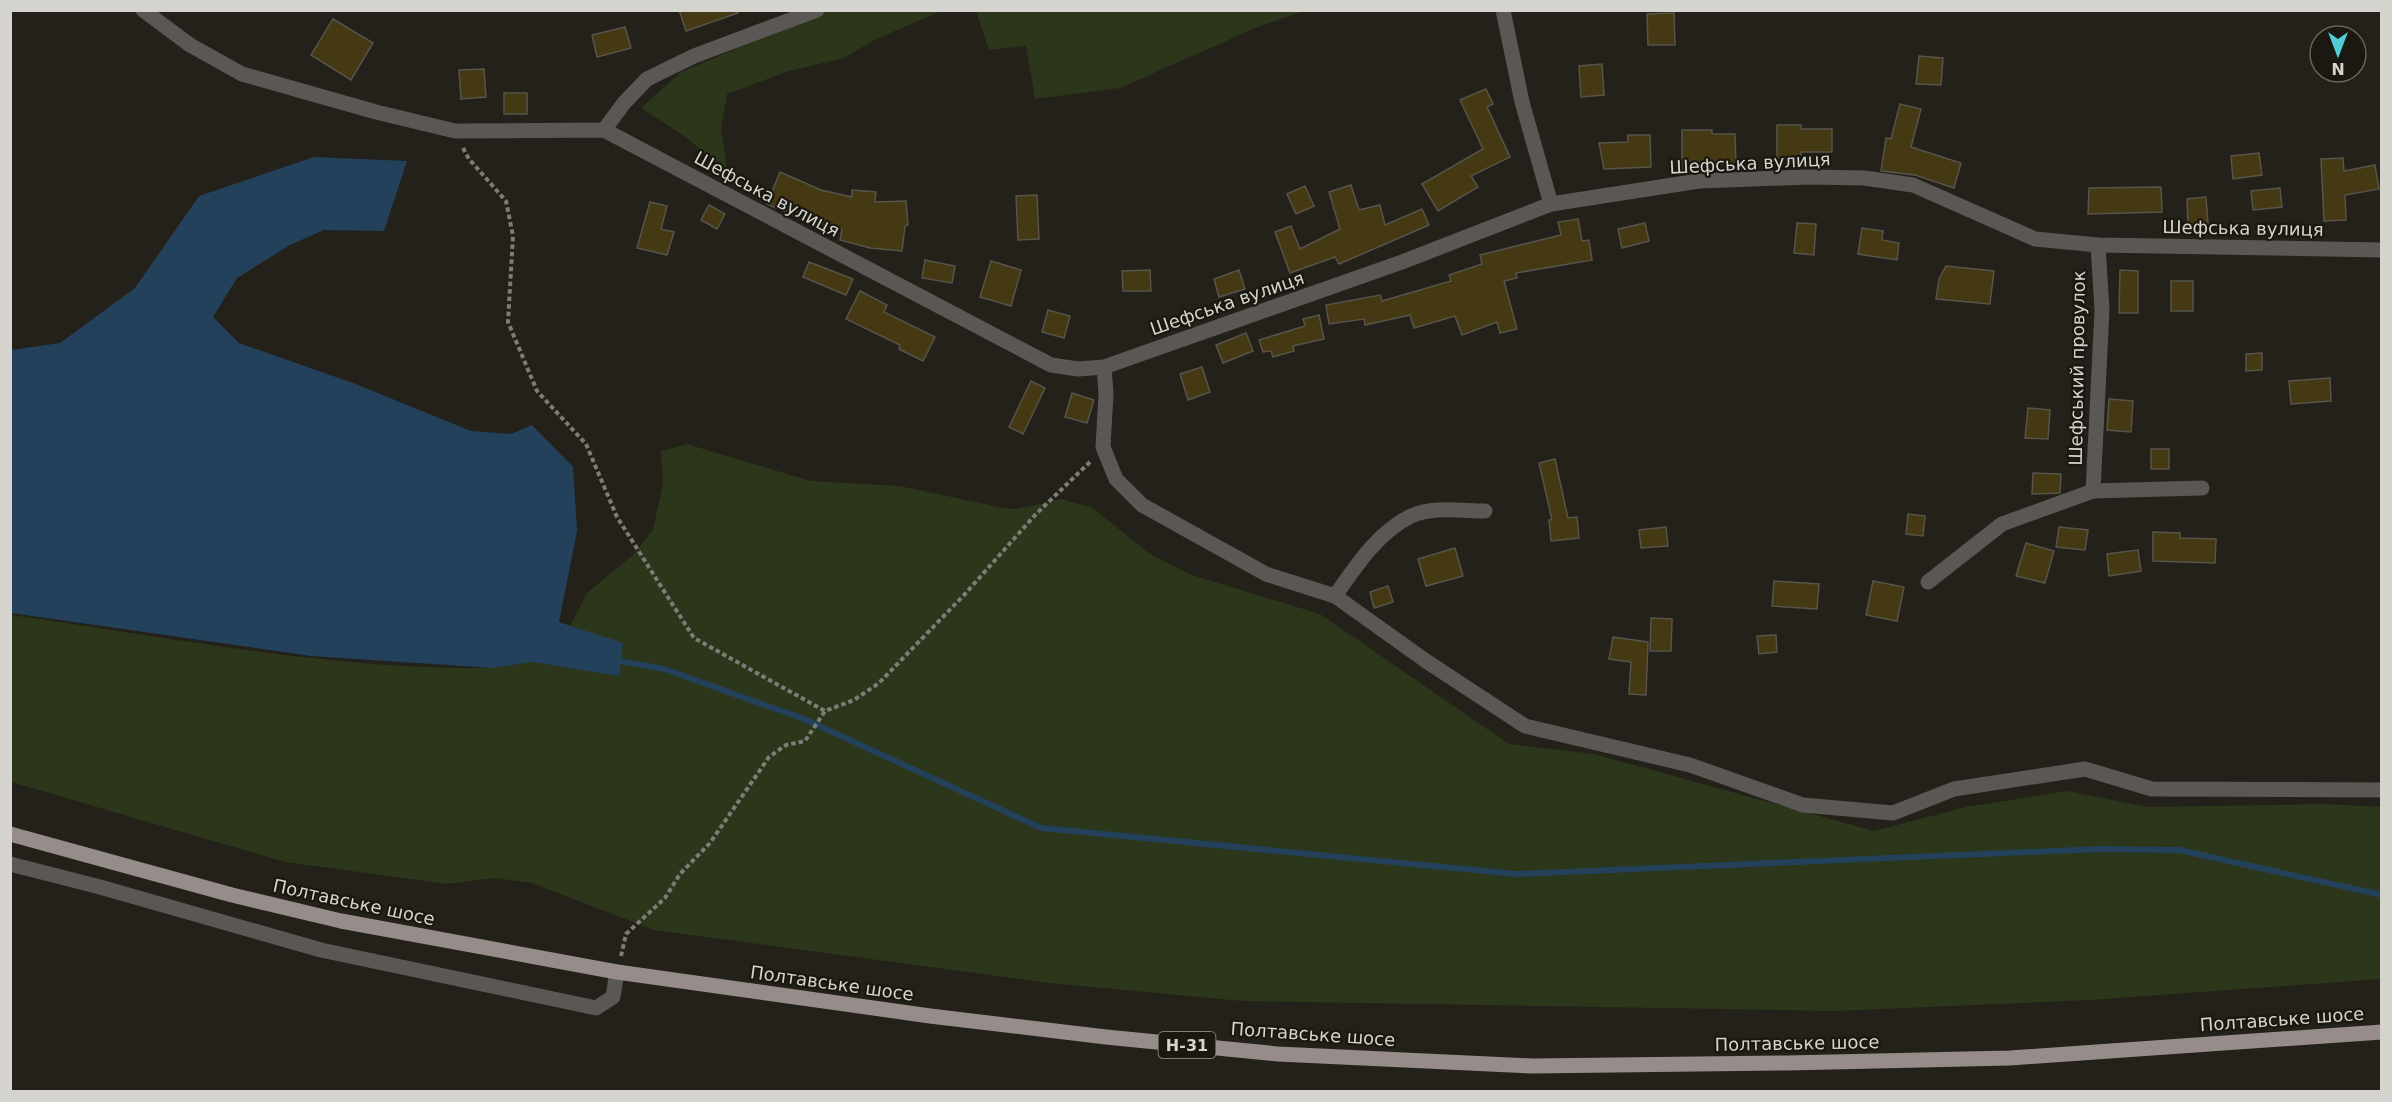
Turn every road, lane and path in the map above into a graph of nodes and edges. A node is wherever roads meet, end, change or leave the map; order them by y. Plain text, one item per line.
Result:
1 (143, 10) edge
2 (817, 10) edge
3 (1503, 10) edge
4 (604, 130) junction
5 (455, 131) junction
6 (1551, 204) junction
7 (2098, 245) junction
8 (2382, 250) edge
9 (1104, 367) junction
10 (1104, 447) junction
11 (2202, 488) dead end
12 (2093, 491) junction
13 (1485, 511) dead end
14 (1928, 582) dead end
15 (1335, 596) junction
16 (825, 711) junction
17 (2382, 790) edge
18 (10, 834) edge
19 (10, 864) edge
20 (617, 972) junction
21 (2382, 1032) edge

1 - 5 street, Шефська вулиця
2 - 4 street
3 - 6 street
4 - 5 street, Шефська вулиця
4 - 9 street, Шефська вулиця
5 - 16 path
6 - 7 street, Шефська вулиця
6 - 9 street, Шефська вулиця
7 - 8 street, Шефська вулиця
7 - 12 street, Шефський провулок
9 - 10 street
10 - 15 street
10 - 16 path
11 - 12 street, Шефський провулок
12 - 14 street, Шефський провулок
13 - 15 street
15 - 17 street
16 - 20 path
18 - 20 main road, Полтавське шосе / Н-31
19 - 20 street
20 - 21 main road, Полтавське шосе / Н-31

